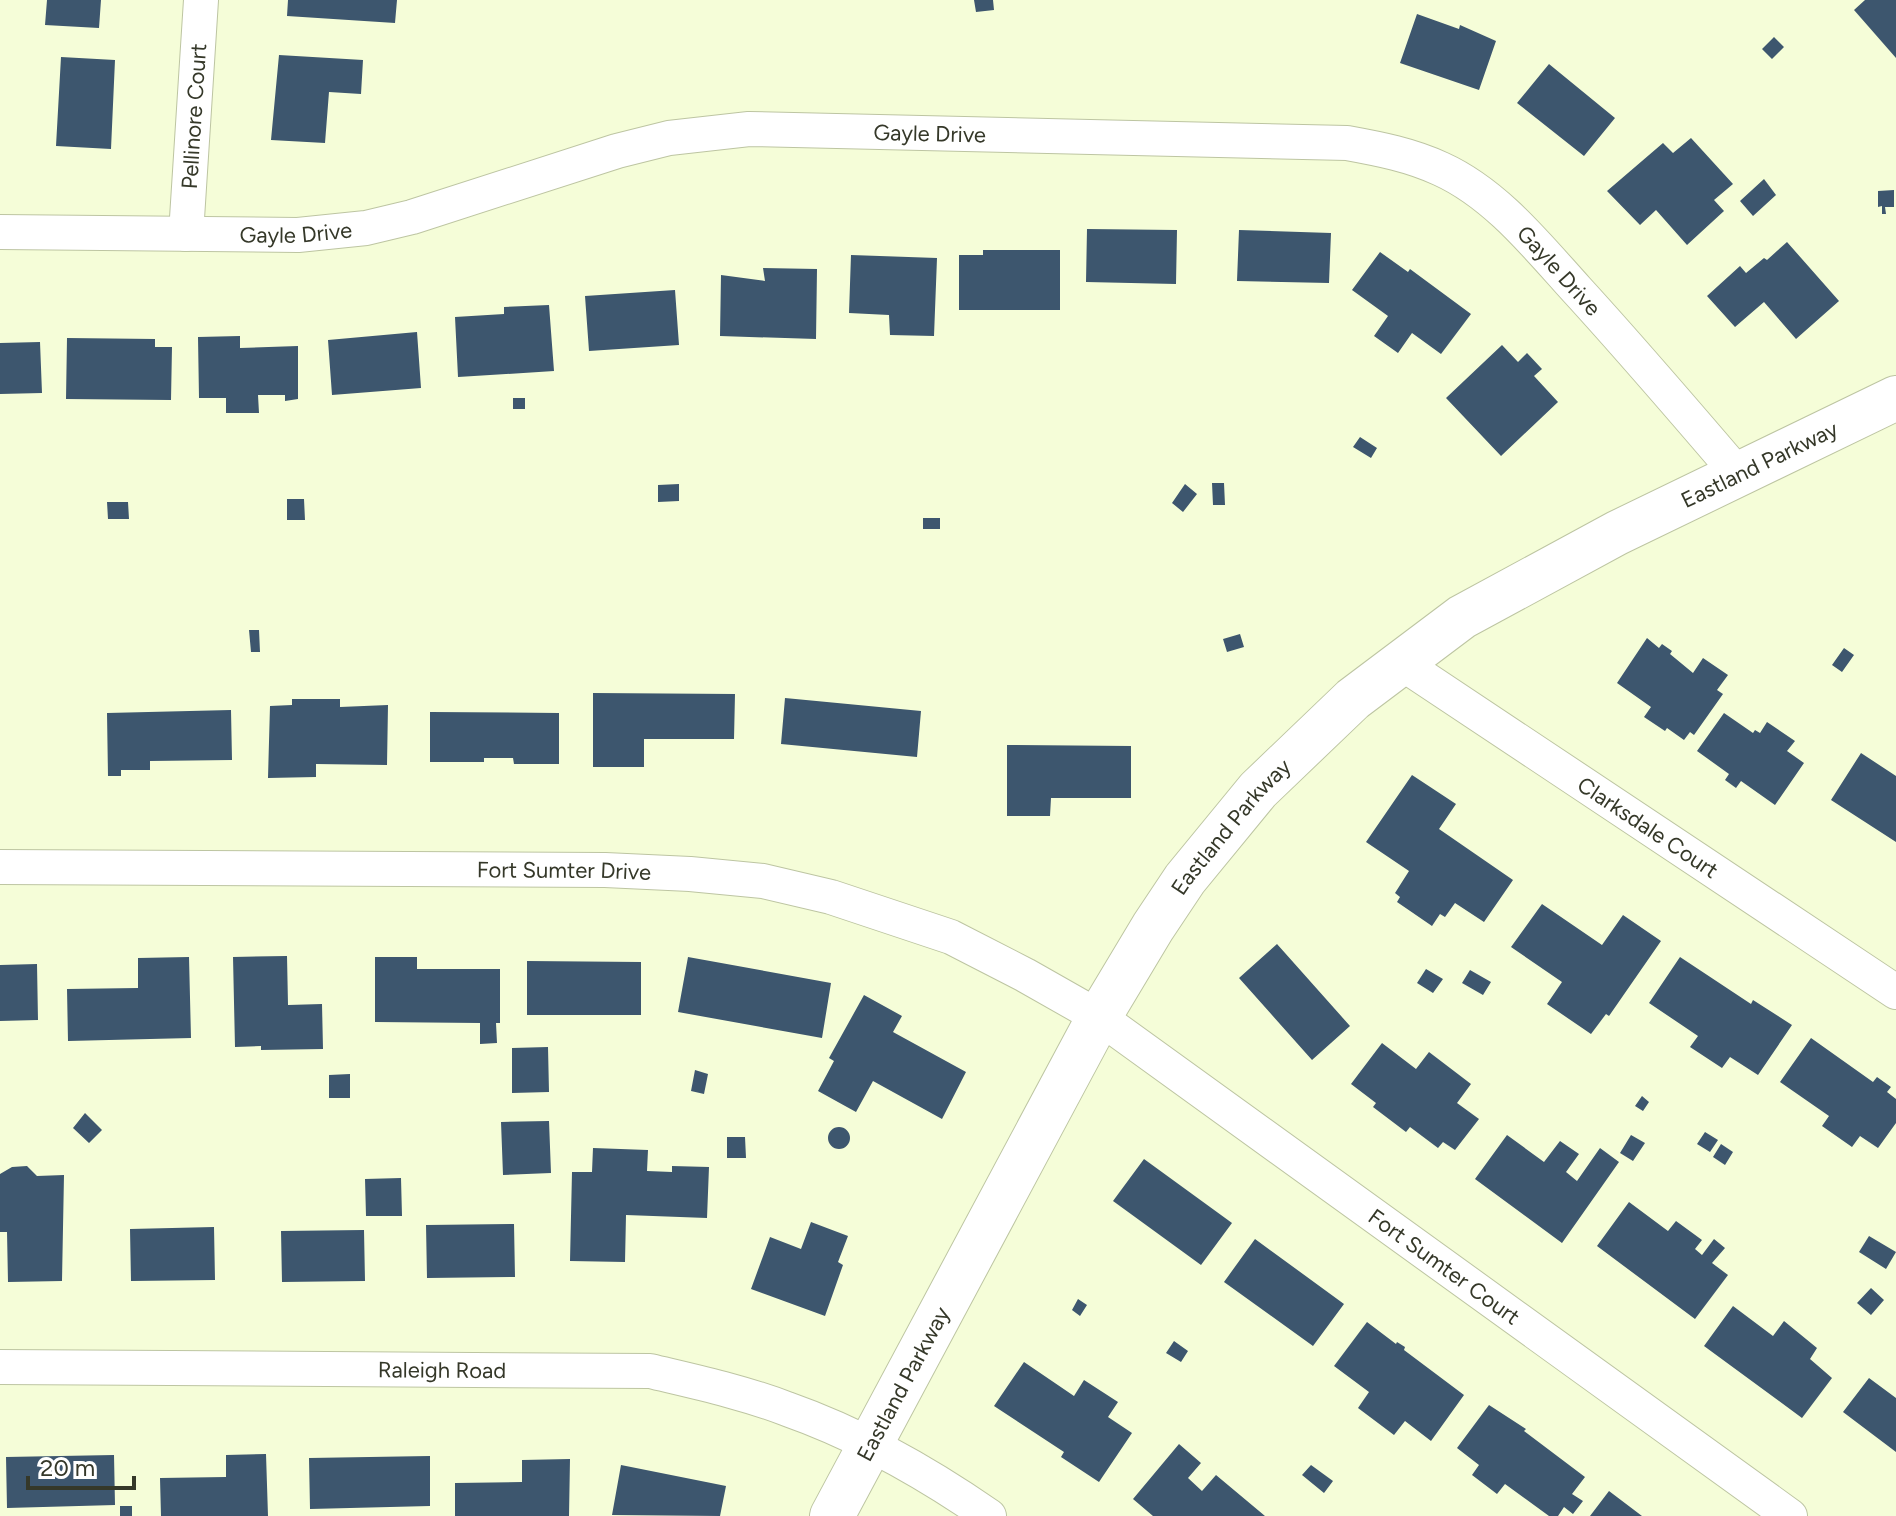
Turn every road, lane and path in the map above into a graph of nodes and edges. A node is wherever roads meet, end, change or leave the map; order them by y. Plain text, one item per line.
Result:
1 (201, 0) edge
2 (0, 232) edge
3 (186, 234) junction
4 (1896, 398) edge
5 (1738, 474) junction
6 (1400, 662) junction
7 (0, 867) edge
8 (1896, 992) edge
9 (1099, 1017) junction
10 (0, 1367) edge
11 (870, 1444) junction
12 (832, 1516) edge
13 (989, 1516) edge
14 (1790, 1516) edge

1 - 3 street, Pellinore Court
2 - 3 street, Gayle Drive
3 - 5 street, Gayle Drive
4 - 5 street, Eastland Parkway
5 - 6 street, Eastland Parkway
6 - 8 street, Clarksdale Court
6 - 9 street, Eastland Parkway
7 - 9 street, Fort Sumter Drive
9 - 11 street, Eastland Parkway
9 - 14 street, Fort Sumter Court
10 - 11 street, Raleigh Road
11 - 12 street, Eastland Parkway
11 - 13 street, Raleigh Road

